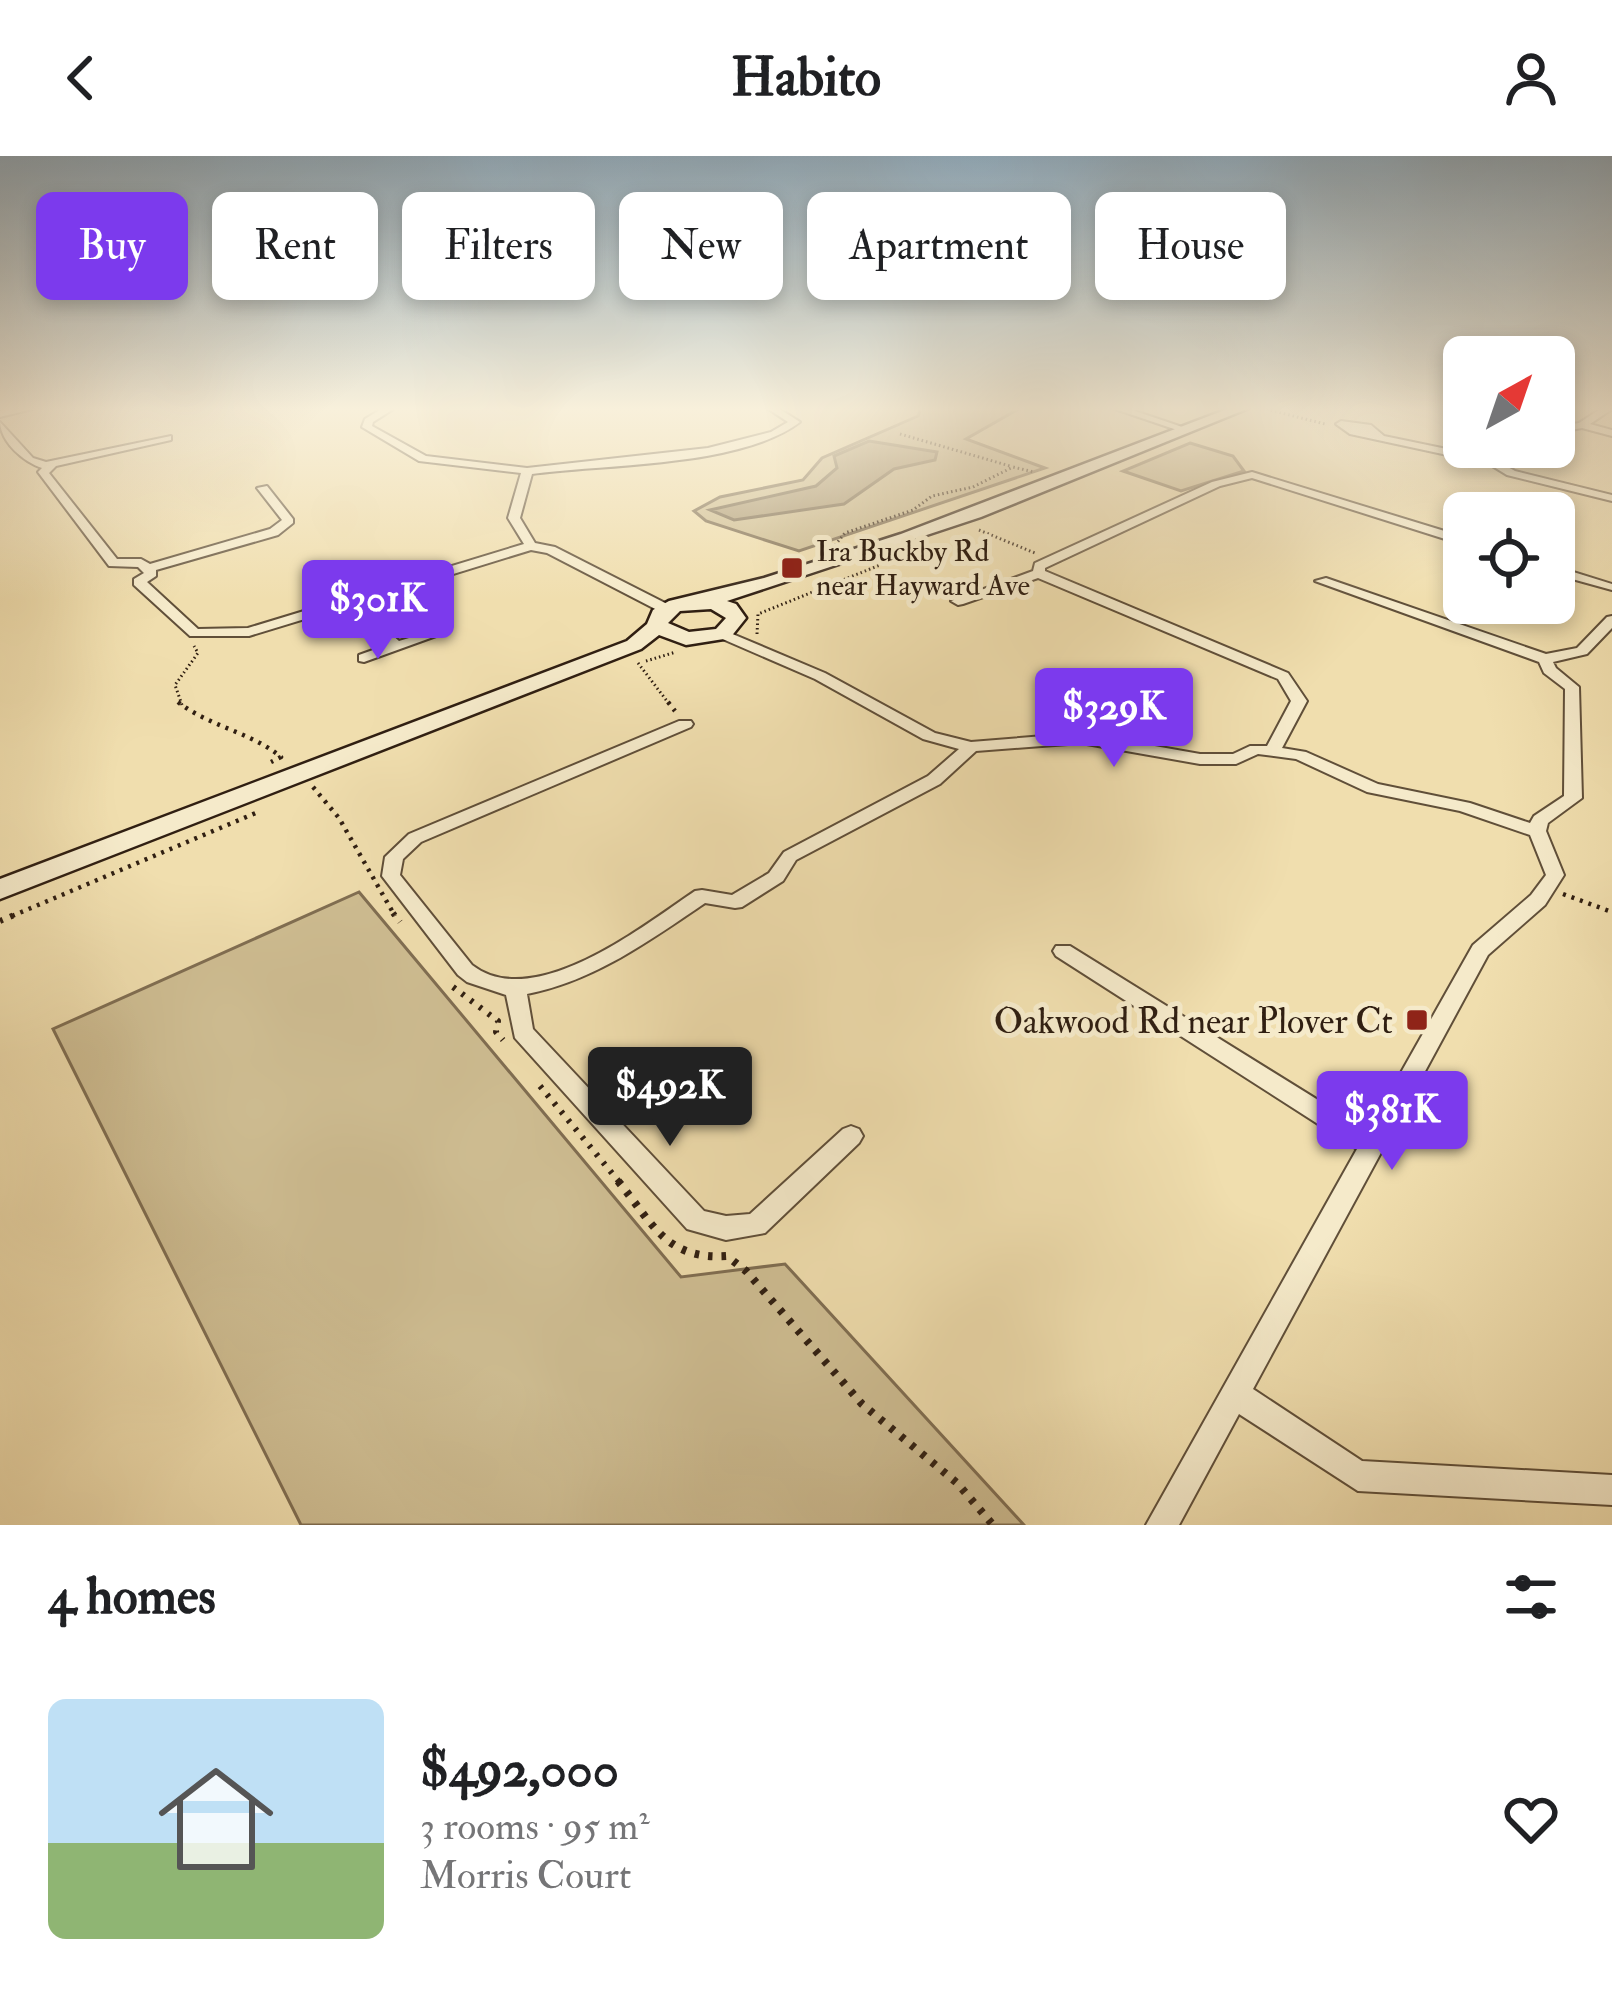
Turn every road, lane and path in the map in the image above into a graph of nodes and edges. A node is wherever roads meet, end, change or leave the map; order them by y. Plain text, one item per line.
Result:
1 (527, 471) edge
2 (43, 472) edge
3 (1001, 472) edge
4 (1037, 472) edge
5 (1089, 472) edge
6 (1509, 472) edge
7 (1042, 473) dead end
8 (263, 488) dead end
9 (1612, 498) edge
10 (995, 519) dead end
11 (970, 523) junction
12 (1443, 534) edge
13 (531, 546) junction
14 (832, 554) dead end
15 (909, 554) dead end
16 (1053, 560) junction
17 (147, 569) junction
18 (1039, 573) junction
19 (1575, 577) edge
20 (1321, 581) dead end
21 (1611, 590) edge
22 (958, 601) dead end
23 (346, 602) junction
24 (701, 602) junction
25 (734, 613) junction
26 (662, 617) junction
27 (1612, 620) edge
28 (723, 634) junction
29 (429, 636) dead end
30 (196, 644) dead end
31 (691, 644) junction
32 (397, 646) junction
33 (744, 646) junction
34 (364, 658) dead end
35 (1545, 659) junction
36 (510, 694) junction
37 (685, 724) joint
38 (971, 747) junction
39 (1272, 751) junction
40 (287, 778) junction
41 (269, 804) dead end
42 (1537, 831) junction
43 (1547, 887) junction
44 (0, 890) edge
45 (1612, 912) edge
46 (0, 922) edge
47 (1064, 950) dead end
48 (515, 987) junction
49 (850, 1136) dead end
50 (1372, 1146) junction
51 (1234, 1394) junction
52 (1612, 1490) edge
53 (1162, 1525) edge

1 - 13 street
2 - 17 street
3 - 14 path
4 - 7 path
5 - 11 street
6 - 9 street
8 - 17 street
10 - 11 path
11 - 16 path
11 - 24 street
11 - 25 street
12 - 16 street
13 - 23 street
13 - 26 street
15 - 33 path
16 - 18 street
17 - 23 street
18 - 22 street
18 - 39 street
19 - 21 street
20 - 35 street
23 - 32 street
24 - 25 street
24 - 26 street
25 - 28 street
26 - 31 street
26 - 36 street
27 - 35 street
28 - 31 street
28 - 33 street
29 - 32 street
30 - 40 path
31 - 36 street
31 - 37 path
32 - 34 street
33 - 38 street
35 - 42 street
36 - 40 street
37 - 48 street
38 - 39 street
38 - 48 street
39 - 42 street
40 - 44 street
41 - 46 path
42 - 43 street
43 - 45 path
43 - 50 street
47 - 50 street
48 - 49 street
50 - 51 street
51 - 52 street
51 - 53 street

